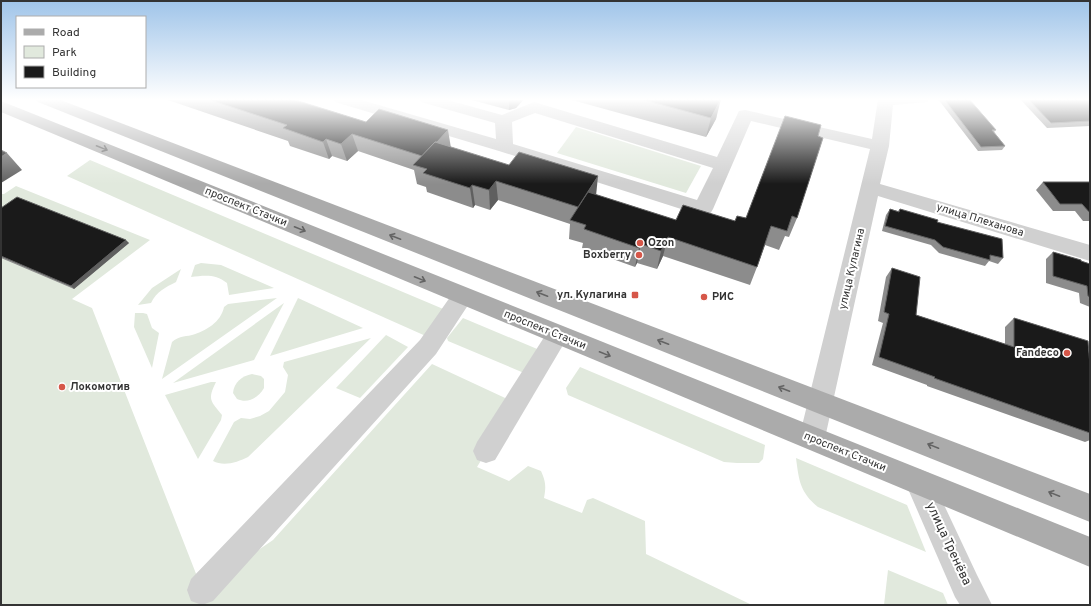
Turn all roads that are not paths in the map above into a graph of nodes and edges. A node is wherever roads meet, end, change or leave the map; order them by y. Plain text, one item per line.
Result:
1 (53, 127) edge
2 (117, 127) edge
3 (438, 127) edge
4 (503, 127) edge
5 (610, 127) edge
6 (740, 127) edge
7 (798, 127) edge
8 (882, 127) edge
9 (880, 146) junction
10 (506, 147) junction
11 (723, 165) junction
12 (871, 188) junction
13 (1090, 253) edge
14 (462, 296) junction
15 (558, 335) junction
16 (821, 402) junction
17 (812, 438) junction
18 (486, 452) dead end
19 (919, 482) junction
20 (1090, 508) edge
21 (1090, 552) edge
22 (202, 590) dead end
23 (978, 605) edge

1 -> 14 main road, проспект Стачки
16 -> 2 main road
3 - 10 street
4 - 10 street
5 - 11 street
6 - 11 street
7 - 9 street
8 - 9 street, улица Кулагина
9 - 12 street, улица Кулагина
10 - 11 street
12 - 13 street, улица Плеханова
12 - 16 street, улица Кулагина
14 - 15 main road, проспект Стачки
14 - 22 street
15 -> 17 main road, проспект Стачки
15 - 18 street
16 - 17 street, улица Кулагина
20 -> 16 main road
17 - 19 main road, проспект Стачки
19 - 21 main road, проспект Стачки
19 - 23 street, улица Тренёва

